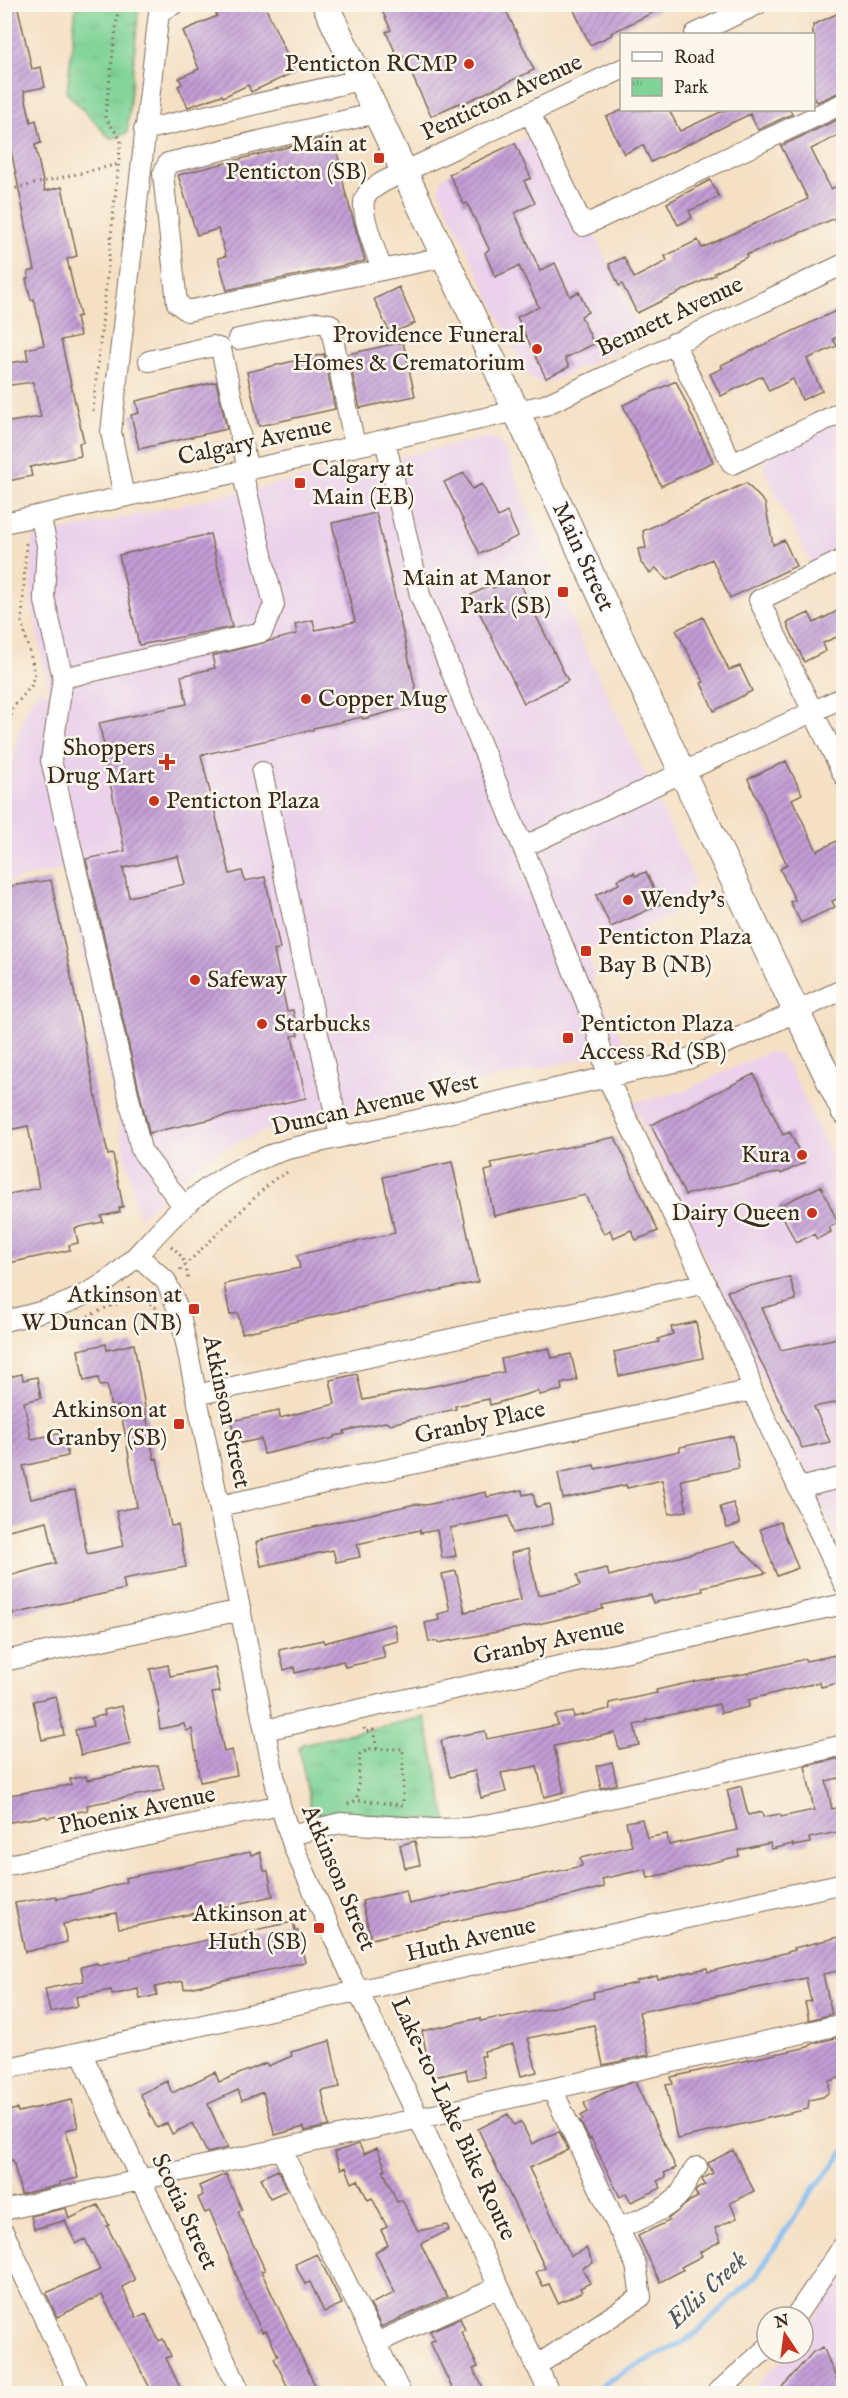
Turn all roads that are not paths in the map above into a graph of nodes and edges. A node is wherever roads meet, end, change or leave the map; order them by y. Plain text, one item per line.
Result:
1 (174, 4) edge
2 (325, 4) edge
3 (758, 4) edge
4 (697, 33) edge
5 (620, 69) edge
6 (360, 80) junction
7 (843, 103) edge
8 (376, 113) junction
9 (530, 113) junction
10 (144, 130) junction
11 (404, 172) junction
12 (444, 257) junction
13 (843, 264) edge
14 (382, 270) junction
15 (238, 339) dead end
16 (674, 343) junction
17 (148, 361) dead end
18 (516, 411) junction
19 (843, 411) edge
20 (385, 440) junction
21 (355, 446) junction
22 (245, 471) junction
23 (124, 497) junction
24 (34, 517) junction
25 (4, 523) edge
26 (843, 559) edge
27 (63, 678) junction
28 (843, 697) edge
29 (813, 711) junction
30 (262, 772) dead end
31 (682, 772) junction
32 (843, 776) edge
33 (523, 847) junction
34 (843, 989) edge
35 (795, 1012) junction
36 (608, 1078) junction
37 (843, 1111) edge
38 (340, 1137) junction
39 (184, 1207) junction
40 (137, 1255) junction
41 (706, 1283) junction
42 (4, 1321) edge
43 (752, 1390) junction
44 (196, 1395) junction
45 (843, 1477) edge
46 (799, 1488) junction
47 (219, 1506) junction
48 (843, 1584) edge
49 (843, 1604) edge
50 (241, 1610) junction
51 (4, 1661) edge
52 (265, 1730) junction
53 (843, 1745) edge
54 (280, 1805) junction
55 (290, 1835) junction
56 (4, 1866) edge
57 (843, 1883) edge
58 (358, 1991) junction
59 (843, 2024) edge
60 (81, 2052) junction
61 (4, 2069) edge
62 (552, 2089) junction
63 (419, 2118) junction
64 (281, 2149) junction
65 (697, 2167) dead end
66 (141, 2180) junction
67 (4, 2210) edge
68 (618, 2229) junction
69 (4, 2233) edge
70 (843, 2245) edge
71 (499, 2287) junction
72 (803, 2305) edge
73 (376, 2343) junction
74 (755, 2359) edge
75 (536, 2366) junction
76 (80, 2394) edge
77 (241, 2394) edge
78 (401, 2394) edge
79 (550, 2394) edge
80 (716, 2394) edge

1 - 10 street
2 - 6 main road, Main Street
3 - 4 street
5 - 9 street, Penticton Avenue
6 - 8 main road, Main Street
6 - 10 street
7 - 9 street
8 - 11 main road, Main Street
8 - 14 street
9 - 11 street, Penticton Avenue
10 - 23 street
11 - 12 main road, Main Street
11 - 14 street, Penticton Avenue
12 - 14 street
12 - 18 main road, Main Street
13 - 16 street, Bennett Avenue
15 - 21 street
16 - 18 street, Bennett Avenue
16 - 19 street
17 - 22 street
18 - 20 street, Calgary Avenue
18 - 31 main road, Main Street
20 - 21 street, Calgary Avenue
20 - 33 street
21 - 22 street, Calgary Avenue
22 - 23 street, Calgary Avenue
22 - 27 street
23 - 24 street, Calgary Avenue
24 - 25 street, Calgary Avenue
24 - 27 street
26 - 29 street
27 - 39 street
28 - 29 street
29 - 31 street
29 - 32 street
30 - 38 street
31 - 33 street
31 - 35 main road, Main Street
33 - 36 street
34 - 35 street, Duncan Avenue West
35 - 36 street, Duncan Avenue West
35 - 37 main road, Main Street
36 - 38 street, Duncan Avenue West
36 - 41 street
38 - 39 street, Duncan Avenue West
39 - 40 street, Duncan Avenue West
40 - 42 street, Duncan Avenue West
40 - 44 street, Atkinson Street
41 - 43 street
41 - 44 street
43 - 46 street
43 - 47 street, Granby Place
44 - 47 street, Atkinson Street
45 - 46 street
46 - 48 street
47 - 50 street, Atkinson Street
49 - 52 street, Granby Avenue
50 - 51 street
50 - 52 street, Atkinson Street
52 - 54 street, Atkinson Street
53 - 55 street
54 - 55 street, Atkinson Street
54 - 56 street, Phoenix Avenue
55 - 58 street, Atkinson Street
57 - 58 street, Huth Avenue
58 - 60 street, Huth Avenue
58 - 63 street, Atkinson Street
59 - 62 street
60 - 61 street, Huth Avenue
60 - 66 street, Scotia Street
62 - 63 street
62 - 68 street
63 - 64 street
63 - 71 street, Atkinson Street
64 - 66 street
64 - 73 street
65 - 68 street
66 - 67 street
66 - 77 street, Scotia Street
68 - 75 street
69 - 76 street
70 - 72 street
71 - 73 street
71 - 75 street, Atkinson Street
73 - 78 street
74 - 80 street
75 - 79 street, Atkinson Street

